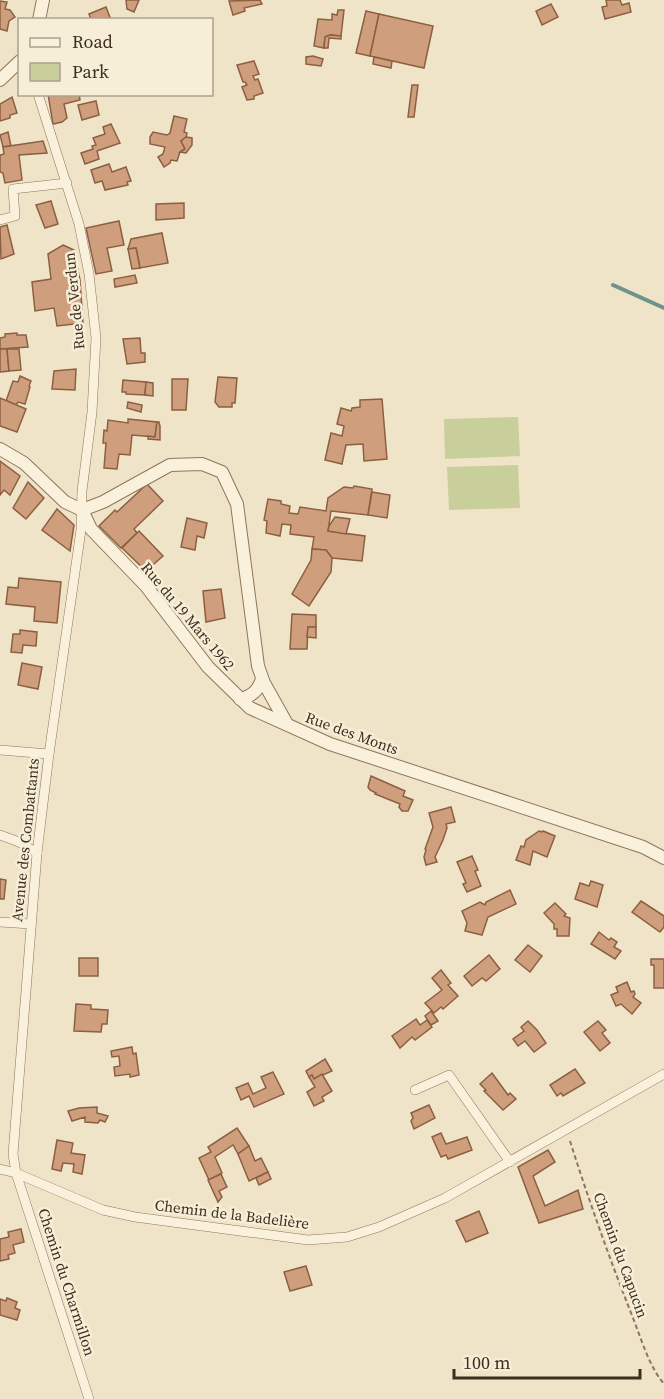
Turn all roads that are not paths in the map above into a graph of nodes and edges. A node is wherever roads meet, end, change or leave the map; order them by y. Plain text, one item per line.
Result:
1 (43, 0) edge
2 (39, 18) edge
3 (18, 63) edge
4 (0, 80) edge
5 (39, 96) edge
6 (67, 183) junction
7 (0, 220) edge
8 (0, 448) edge
9 (82, 510) junction
10 (262, 679) junction
11 (240, 699) junction
12 (287, 724) junction
13 (0, 750) edge
14 (49, 754) junction
15 (0, 835) edge
16 (37, 853) junction
17 (664, 858) edge
18 (0, 922) edge
19 (31, 924) junction
20 (664, 1074) edge
21 (416, 1090) dead end
22 (510, 1162) junction
23 (0, 1169) edge
24 (16, 1173) junction
25 (89, 1399) edge

1 - 2 street
3 - 4 street
5 - 6 street, Rue de Verdun
6 - 7 street
6 - 9 street, Rue de Verdun
8 - 9 street
9 - 10 street, Rue des Monts
9 - 11 street, Rue du 19 Mars 1962
9 - 14 street, Avenue des Combattants
10 - 11 street
10 - 12 street, Rue des Monts
11 - 12 street, Rue du 19 Mars 1962
12 - 17 street, Rue des Monts
13 - 14 street
14 - 16 street, Avenue des Combattants
15 - 16 street
16 - 19 street, Avenue des Combattants
18 - 19 street
19 - 24 street, Avenue des Combattants
20 - 22 street, Chemin de la Badelière
21 - 22 street
22 - 24 street, Chemin de la Badelière
23 - 24 street, Chemin de la Badelière
24 - 25 street, Chemin du Charmillon

